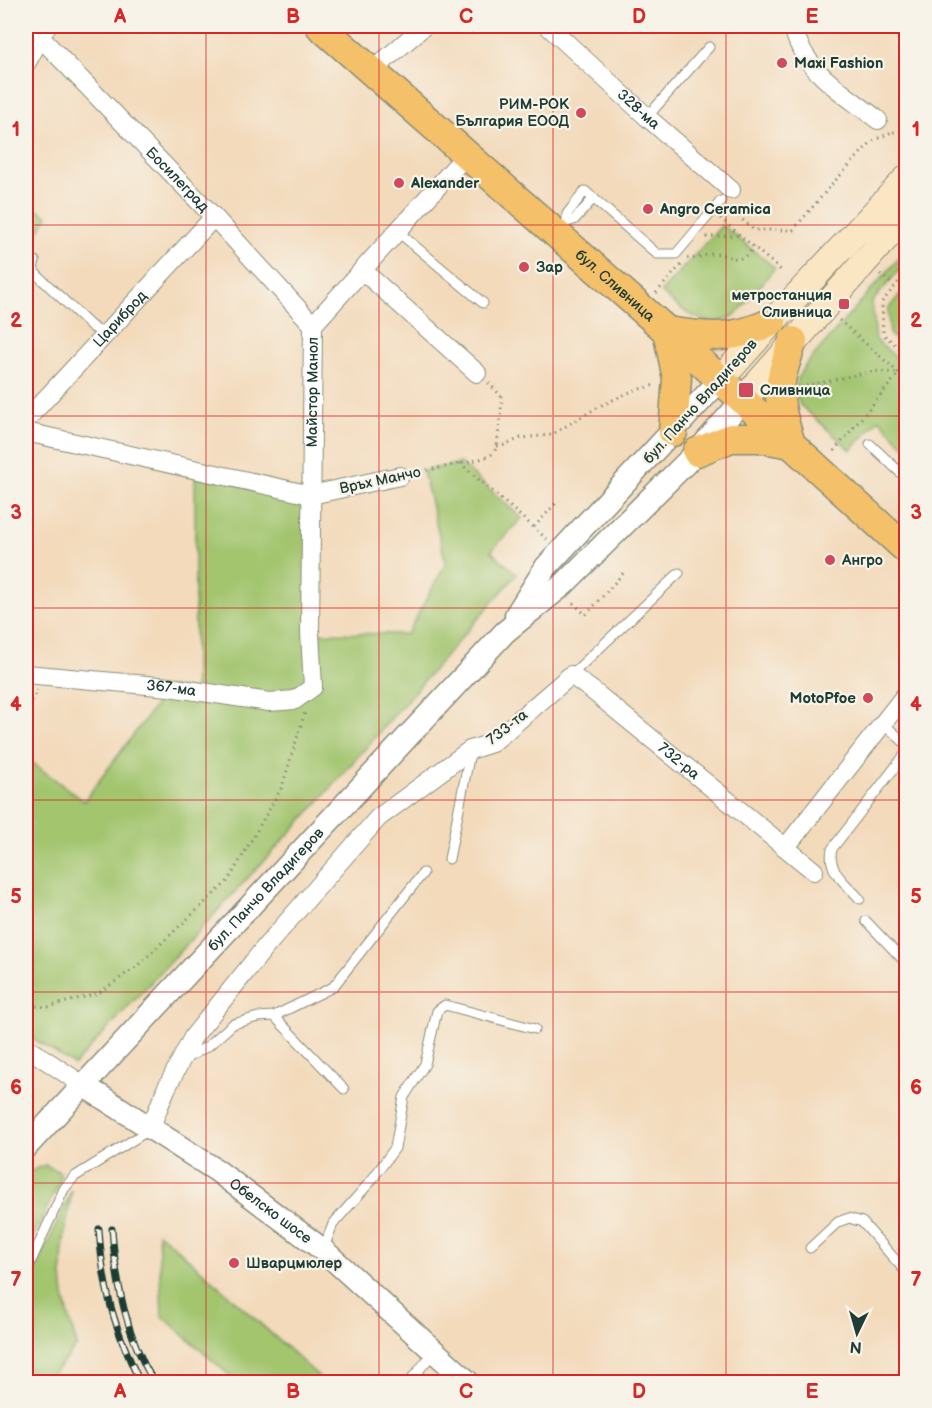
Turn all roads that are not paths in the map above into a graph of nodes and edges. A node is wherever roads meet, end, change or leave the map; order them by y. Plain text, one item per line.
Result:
1 (320, 26) edge
2 (424, 26) edge
3 (548, 26) edge
4 (793, 26) edge
5 (44, 31) edge
6 (709, 47) dead end
7 (26, 64) edge
8 (371, 72) junction
9 (647, 117) junction
10 (878, 120) dead end
11 (466, 155) junction
12 (906, 179) edge
13 (726, 195) joint
14 (906, 215) edge
15 (214, 217) junction
16 (562, 228) junction
17 (398, 231) junction
18 (35, 261) dead end
19 (362, 270) junction
20 (483, 303) dead end
21 (772, 322) junction
22 (313, 324) junction
23 (667, 331) junction
24 (105, 335) junction
25 (794, 341) junction
26 (477, 373) road end
27 (720, 380) junction
28 (743, 400) junction
29 (26, 420) edge
30 (26, 432) edge
31 (673, 432) junction
32 (791, 444) junction
33 (870, 444) dead end
34 (697, 452) junction
35 (400, 476) road end
36 (906, 478) edge
37 (311, 495) junction
38 (906, 549) edge
39 (679, 573) dead end
40 (505, 632) junction
41 (33, 675) edge
42 (571, 675) junction
43 (313, 687) joint
44 (906, 694) edge
45 (883, 723) junction
46 (906, 744) edge
47 (470, 750) junction
48 (906, 753) edge
49 (786, 847) junction
50 (449, 859) dead end
51 (814, 871) dead end
52 (423, 873) dead end
53 (860, 899) dead end
54 (866, 921) dead end
55 (906, 963) edge
56 (26, 1004) edge
57 (274, 1016) junction
58 (535, 1029) dead end
59 (26, 1030) edge
60 (26, 1047) edge
61 (180, 1063) junction
62 (83, 1085) junction
63 (344, 1089) dead end
64 (150, 1129) junction
65 (26, 1147) edge
66 (810, 1248) dead end
67 (323, 1250) junction
68 (26, 1272) edge
69 (906, 1272) edge
70 (435, 1351) junction
71 (409, 1383) edge
72 (468, 1383) edge

1 - 8 main road, бул. Сливница
2 - 8 street
3 - 9 street, 328-ма
4 - 10 street
5 - 7 street
5 - 15 street, Босилеград
6 - 9 lane
8 - 11 main road, бул. Сливница
9 - 13 street, 328-ма
11 - 16 main road, бул. Сливница
11 - 17 street, Майстор Манол
12 - 21 main road, бул. Панчо Владигеров
13 - 16 lane
14 - 25 main road, бул. Панчо Владигеров
15 - 22 street, Босилеград
15 - 24 street, Цариброд
16 - 23 main road, бул. Сливница
17 - 19 street, Майстор Манол
17 - 20 lane
18 - 24 lane
19 - 22 street, Майстор Манол
19 - 26 street
21 - 23 main road
21 - 27 main road, бул. Панчо Владигеров
22 - 37 street, Майстор Манол
23 - 27 main road, бул. Сливница
23 - 31 main road
24 - 29 street, Цариброд
25 - 28 main road, бул. Панчо Владигеров
25 - 32 main road
27 - 28 main road, бул. Сливница
27 - 31 street, бул. Панчо Владигеров
28 - 32 main road, бул. Сливница
28 - 34 street, бул. Панчо Владигеров
30 - 37 street, Връх Манчо
31 - 40 street, бул. Панчо Владигеров
32 - 34 main road
32 - 38 main road, бул. Сливница
33 - 36 lane
34 - 40 street, бул. Панчо Владигеров
35 - 37 street, Връх Манчо
37 - 43 street, Майстор Манол
39 - 42 lane
40 - 62 street, бул. Панчо Владигеров
41 - 43 street, 367-ма
42 - 47 street, 733-та
42 - 49 street, 732-ра
44 - 45 street
45 - 46 lane
45 - 49 street
47 - 50 lane, 733-та
47 - 61 street
48 - 53 lane
49 - 51 street, 732-ра
52 - 57 lane
54 - 55 lane
56 - 59 lane
57 - 61 lane
57 - 63 lane
58 - 67 lane
60 - 62 street
61 - 64 street
62 - 64 street, Обелско шосе
62 - 65 street, бул. Панчо Владигеров
64 - 67 street, Обелско шосе
64 - 68 lane
66 - 69 lane
67 - 70 street, Обелско шосе
70 - 71 lane
70 - 72 street, Обелско шосе

